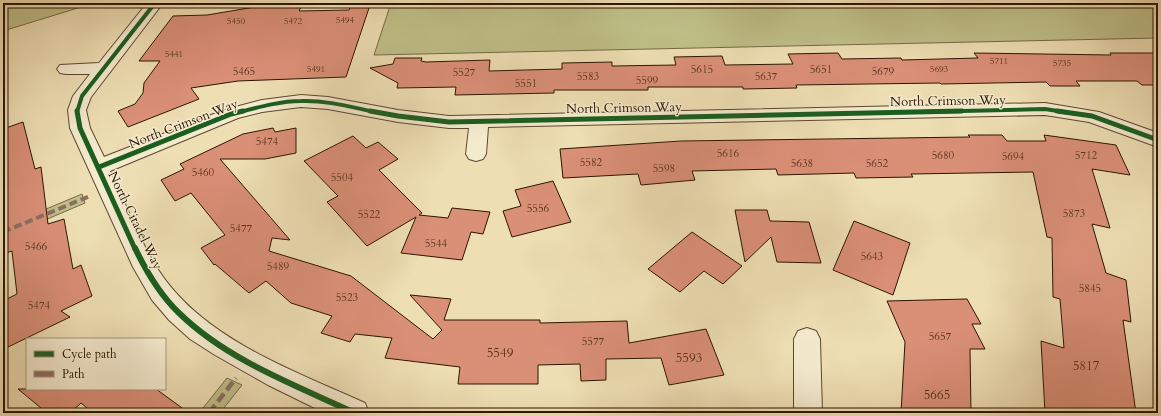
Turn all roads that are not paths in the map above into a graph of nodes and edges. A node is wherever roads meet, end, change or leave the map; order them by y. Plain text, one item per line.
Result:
1 (155, 3) edge
2 (66, 68) dead end
3 (103, 68) junction
4 (479, 121) junction
5 (1158, 140) edge
6 (476, 154) dead end
7 (99, 167) junction
8 (807, 339) dead end
9 (355, 413) edge
10 (808, 413) edge

1 - 3 street, North Citadel Way
2 - 3 street
3 - 7 street, North Citadel Way
4 - 5 street, North Crimson Way
4 - 6 street
4 - 7 street, North Crimson Way
7 - 9 street, North Citadel Way
8 - 10 street

